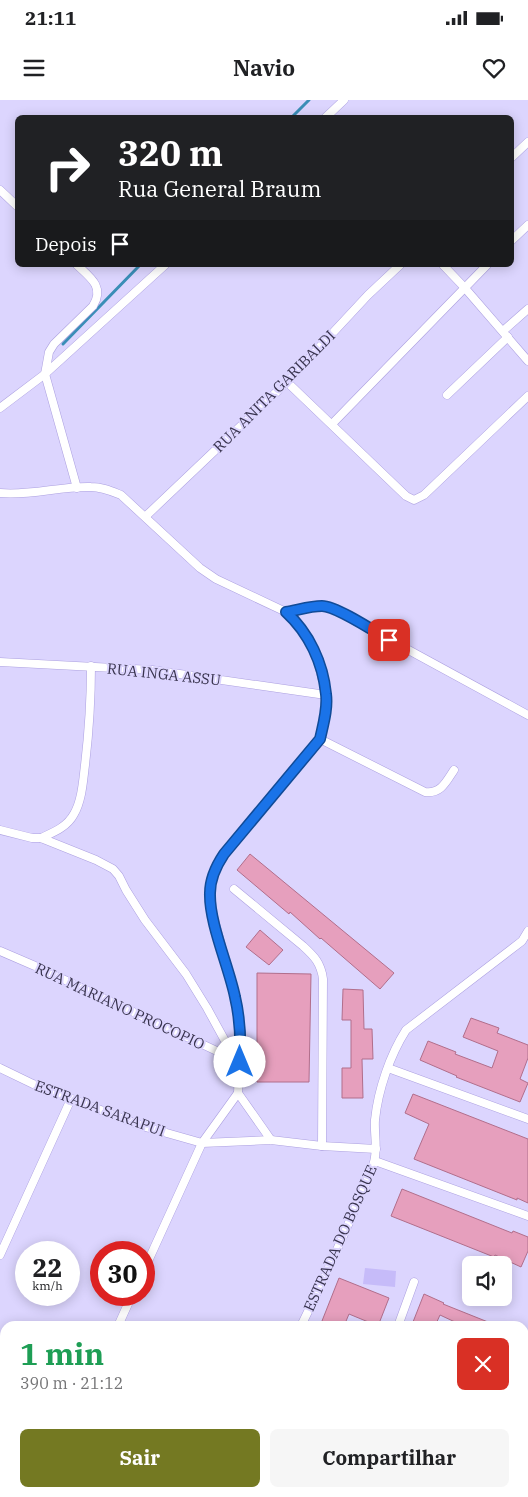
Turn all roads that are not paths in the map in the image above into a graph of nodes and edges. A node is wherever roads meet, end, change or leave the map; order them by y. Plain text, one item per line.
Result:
1 (344, 100) edge
2 (328, 115) edge
3 (528, 142) edge
4 (514, 155) edge
5 (0, 190) edge
6 (15, 203) edge
7 (528, 225) edge
8 (514, 238) edge
9 (79, 267) edge
10 (162, 267) edge
11 (398, 267) edge
12 (444, 267) edge
13 (485, 267) edge
14 (464, 287) junction
15 (528, 309) edge
16 (505, 334) junction
17 (528, 360) edge
18 (46, 374) junction
19 (287, 382) junction
20 (447, 394) dead end
21 (528, 396) edge
22 (0, 408) edge
23 (332, 424) junction
24 (78, 488) junction
25 (0, 493) edge
26 (146, 516) junction
27 (286, 612) junction
28 (0, 662) edge
29 (91, 666) junction
30 (326, 695) junction
31 (528, 715) edge
32 (320, 739) junction
33 (454, 770) dead end
34 (0, 830) edge
35 (41, 838) junction
36 (234, 889) dead end
37 (528, 931) edge
38 (525, 943) edge
39 (0, 951) edge
40 (237, 1060) junction
41 (0, 1068) edge
42 (388, 1068) junction
43 (238, 1093) junction
44 (71, 1099) junction
45 (528, 1119) edge
46 (271, 1140) junction
47 (202, 1143) junction
48 (322, 1146) junction
49 (376, 1149) junction
50 (375, 1160) junction
51 (528, 1216) edge
52 (155, 1246) edge
53 (0, 1255) edge
54 (414, 1282) dead end
55 (127, 1306) edge
56 (120, 1321) edge
57 (303, 1321) edge
58 (400, 1321) edge

1 - 2 street
3 - 4 street
5 - 6 street
7 - 8 street
9 - 18 street
10 - 18 street
11 - 19 street, RUA ANITA GARIBALDI
12 - 14 street
13 - 14 street
14 - 16 street
14 - 23 street
15 - 16 street
16 - 17 street
16 - 20 street
18 - 22 street
18 - 24 street
19 - 23 street
19 - 26 street, RUA ANITA GARIBALDI
21 - 23 street
24 - 25 street
24 - 26 street
26 - 27 street
27 - 30 street
27 - 31 street
28 - 29 street, RUA INGA ASSU
29 - 30 street, RUA INGA ASSU
29 - 35 street
30 - 32 street
32 - 33 street
32 - 40 street
34 - 35 street
35 - 40 street
36 - 48 street
37 - 38 street, ESTRADA DO BOSQUE
38 - 42 street, ESTRADA DO BOSQUE
39 - 40 street, RUA MARIANO PROCOPIO
40 - 43 street
41 - 44 street, ESTRADA SARAPUI
42 - 45 street
42 - 49 street, ESTRADA DO BOSQUE
43 - 46 street
43 - 47 street
44 - 47 street, ESTRADA SARAPUI
44 - 53 street
46 - 47 street, ESTRADA SARAPUI
46 - 48 street, ESTRADA SARAPUI
47 - 52 street
48 - 49 street, ESTRADA SARAPUI
49 - 50 street, ESTRADA DO BOSQUE
50 - 51 street
50 - 57 street, ESTRADA DO BOSQUE
54 - 58 street
55 - 56 street

